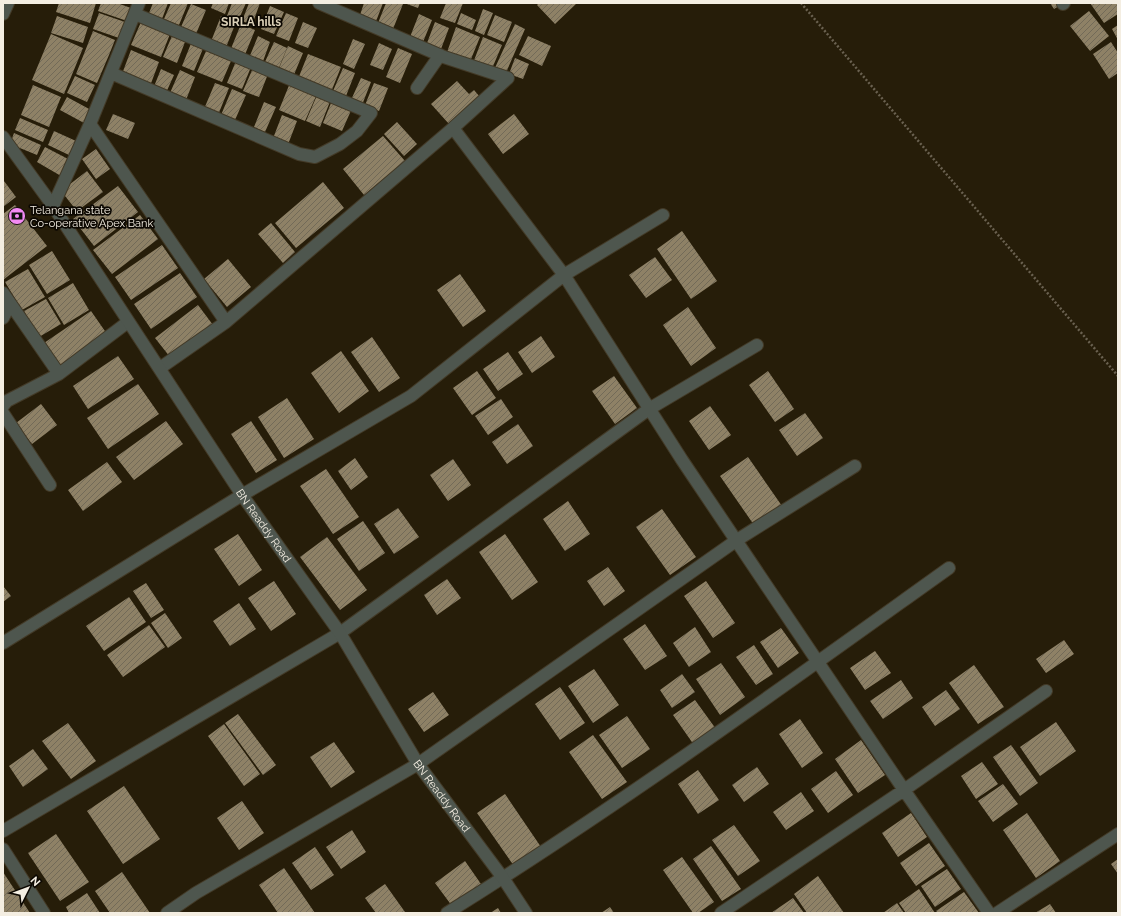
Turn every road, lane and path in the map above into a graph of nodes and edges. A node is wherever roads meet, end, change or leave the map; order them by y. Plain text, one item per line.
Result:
1 (8, 3) edge
2 (319, 3) edge
3 (801, 3) edge
4 (350, 8) edge
5 (137, 9) edge
6 (3, 14) edge
7 (440, 55) junction
8 (111, 73) junction
9 (417, 88) dead end
10 (90, 124) junction
11 (453, 128) junction
12 (3, 138) edge
13 (53, 206) junction
14 (663, 215) dead end
15 (564, 275) junction
16 (3, 293) edge
17 (10, 304) junction
18 (3, 318) edge
19 (128, 322) junction
20 (226, 322) junction
21 (757, 345) dead end
22 (160, 368) junction
23 (59, 374) junction
24 (1118, 376) edge
25 (3, 406) edge
26 (649, 409) junction
27 (3, 413) edge
28 (855, 466) dead end
29 (50, 484) dead end
30 (242, 496) junction
31 (736, 540) junction
32 (949, 568) dead end
33 (340, 633) junction
34 (3, 643) edge
35 (818, 662) junction
36 (1046, 691) dead end
37 (418, 764) junction
38 (904, 790) junction
39 (3, 831) edge
40 (1118, 834) edge
41 (3, 849) edge
42 (503, 878) junction
43 (44, 913) edge
44 (167, 913) edge
45 (447, 913) edge
46 (526, 913) edge
47 (721, 913) edge
48 (990, 913) edge
49 (997, 913) edge

1 - 6 street
2 - 4 street
3 - 24 path
4 - 7 street
5 - 8 street
5 - 8 street
7 - 9 street
7 - 11 street
8 - 10 street
10 - 13 street
10 - 20 street
11 - 15 street
11 - 20 street
12 - 13 street, BN Readdy Road
13 - 19 street, BN Readdy Road
14 - 15 street
15 - 26 street
15 - 30 street
16 - 17 street
17 - 18 street
17 - 23 street
19 - 22 street, BN Readdy Road
19 - 23 street
20 - 22 street
21 - 26 street
22 - 30 street, BN Readdy Road
23 - 25 street
26 - 31 street
26 - 33 street
27 - 29 street
28 - 31 street
30 - 33 street, BN Readdy Road
30 - 34 street
31 - 35 street
31 - 37 street
32 - 35 street
33 - 37 street, BN Readdy Road
33 - 39 street
35 - 38 street
35 - 42 street
36 - 38 street
37 - 42 street, BN Readdy Road
37 - 44 street
38 - 47 street
38 - 48 street
40 - 49 street
41 - 43 street
42 - 45 street
42 - 46 street, BN Readdy Road

